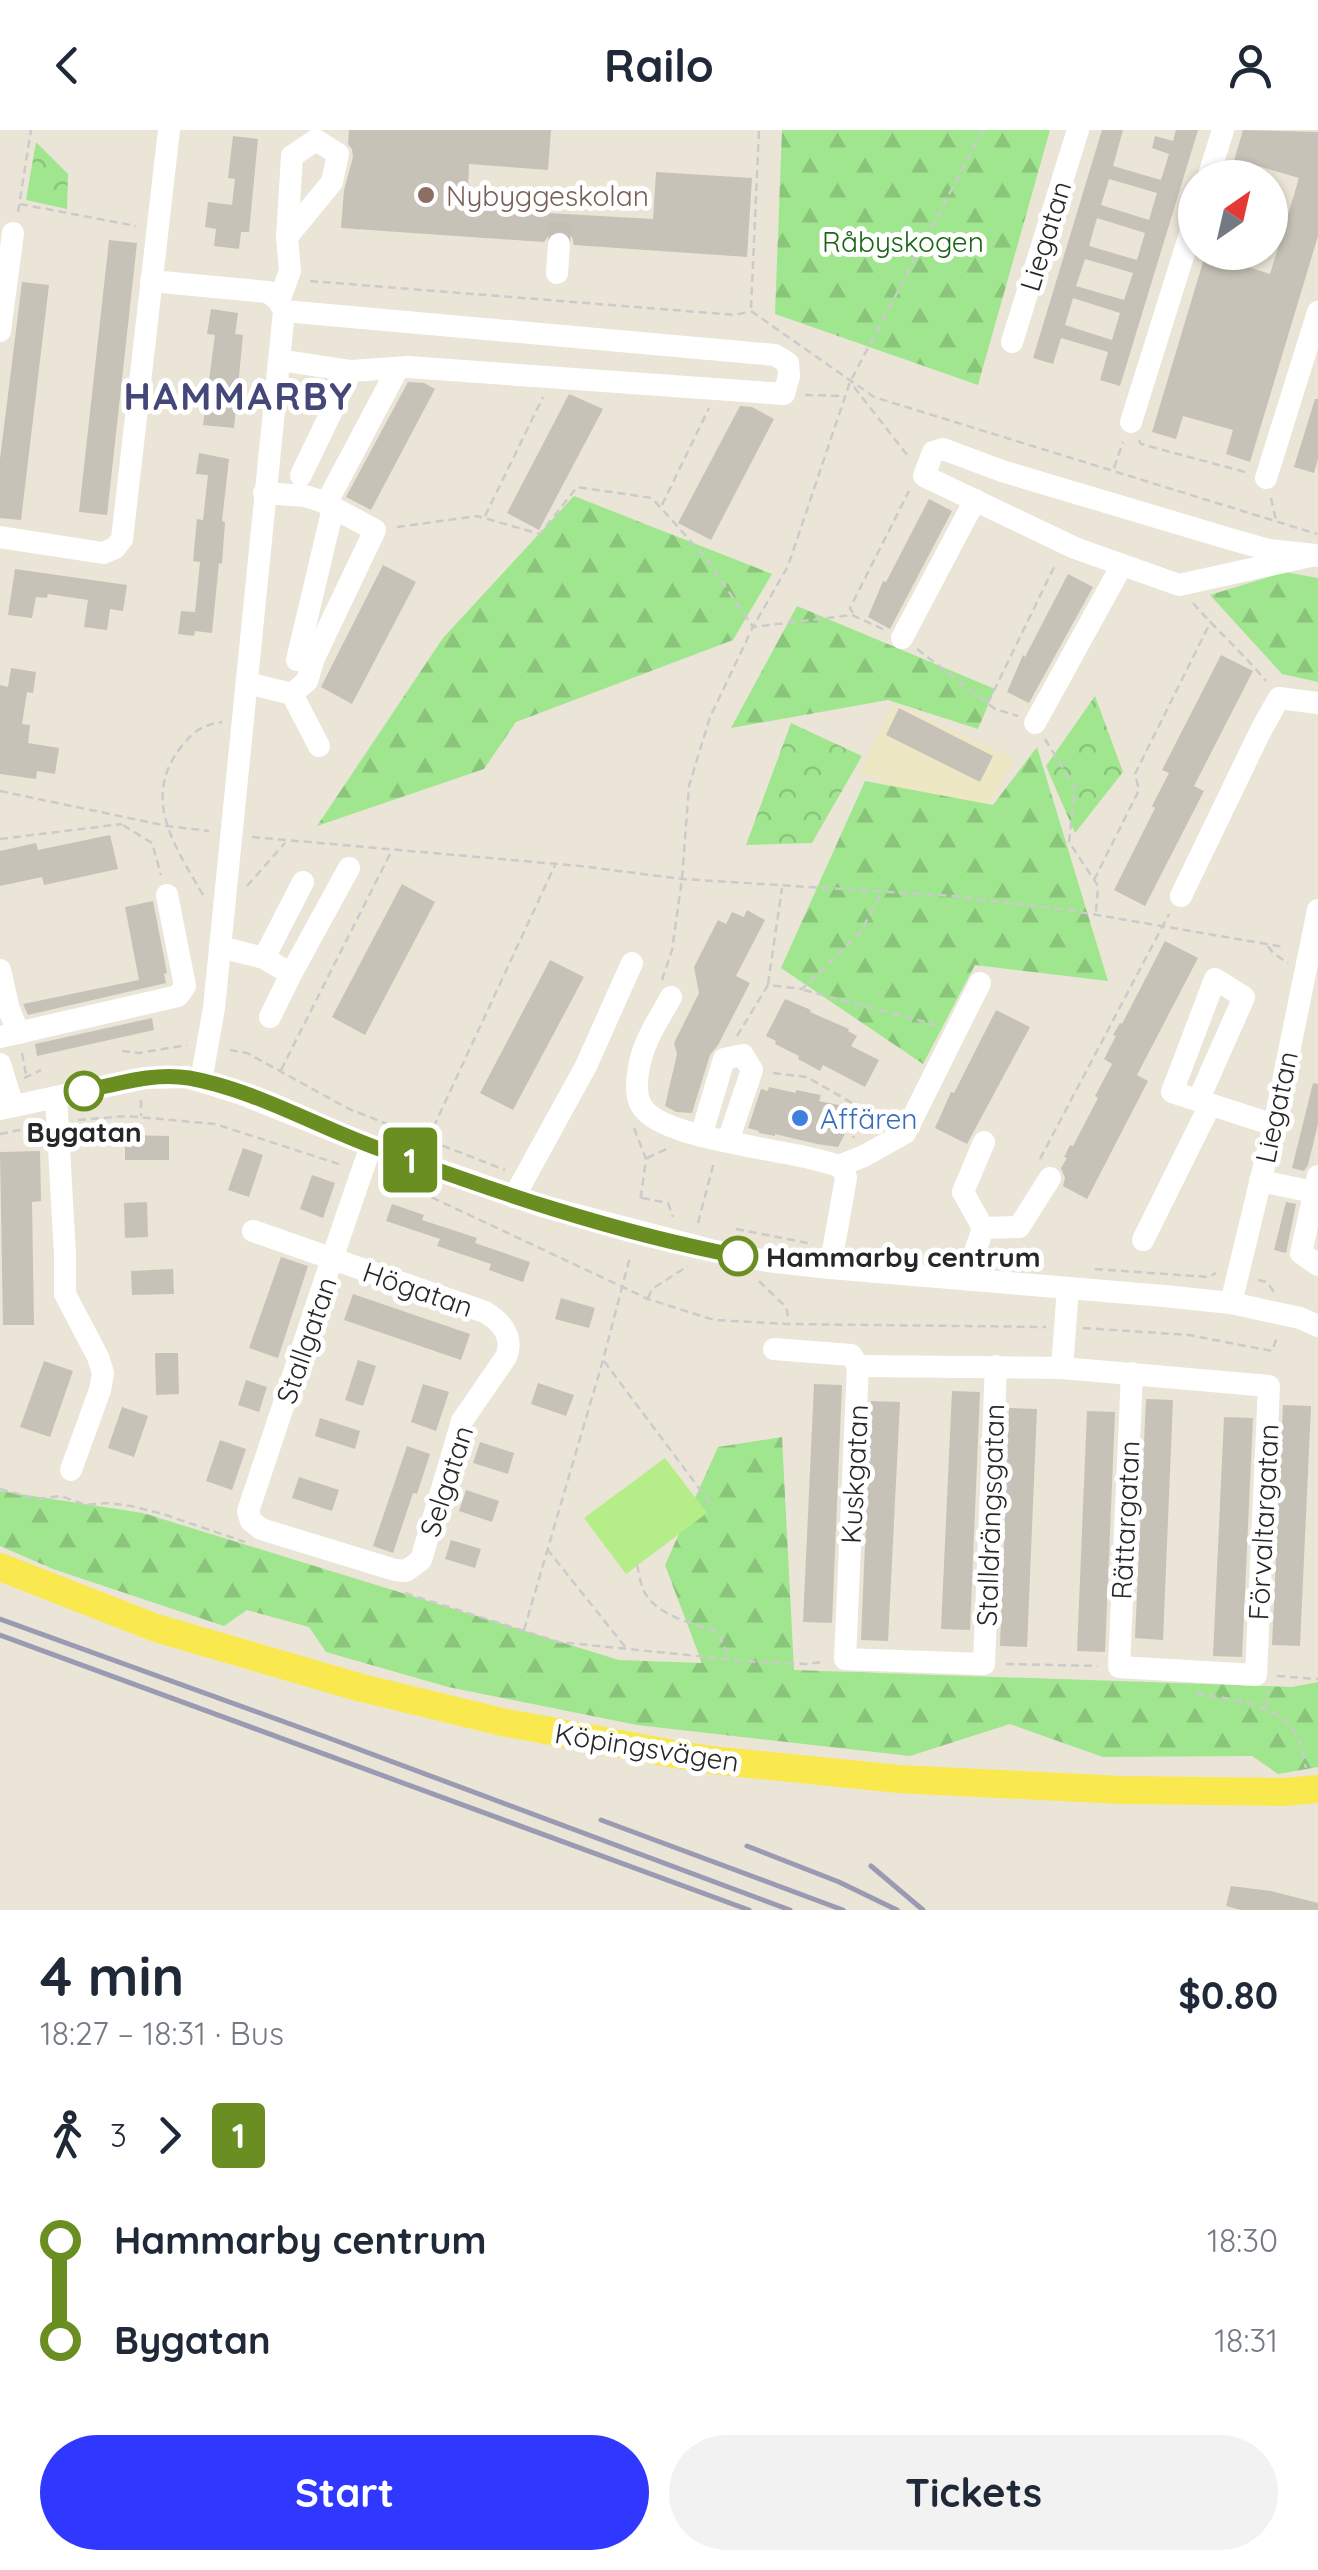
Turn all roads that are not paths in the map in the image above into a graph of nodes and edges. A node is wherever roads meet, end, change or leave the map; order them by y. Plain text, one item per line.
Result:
1 (169, 130) edge
2 (1078, 130) edge
3 (1222, 130) edge
4 (1213, 160) edge
5 (12, 233) road end
6 (287, 237) dead end
7 (559, 244) tunnel mouth
8 (1179, 270) edge
9 (557, 273) dead end
10 (152, 281) junction
11 (281, 306) junction
12 (1318, 312) edge
13 (0, 331) edge
14 (1012, 342) dead end
15 (279, 360) junction
16 (398, 368) junction
17 (351, 372) junction
18 (1131, 422) road end
19 (300, 475) dead end
20 (1266, 478) road end
21 (264, 493) junction
22 (974, 500) junction
23 (327, 505) junction
24 (0, 537) edge
25 (1317, 548) edge
26 (1122, 565) junction
27 (902, 638) road end
28 (297, 660) dead end
29 (246, 683) junction
30 (292, 694) junction
31 (1318, 703) edge
32 (1035, 723) road end
33 (319, 746) dead end
34 (349, 868) dead end
35 (303, 882) dead end
36 (168, 895) road end
37 (1181, 896) dead end
38 (1318, 910) edge
39 (220, 947) junction
40 (264, 958) junction
41 (632, 963) dead end
42 (0, 970) edge
43 (292, 974) junction
44 (980, 983) dead end
45 (671, 997) dead end
46 (270, 1017) dead end
47 (9, 1035) edge
48 (0, 1064) edge
49 (201, 1081) junction
50 (56, 1098) junction
51 (1204, 1103) junction
52 (6, 1107) edge
53 (1274, 1125) junction
54 (717, 1139) junction
55 (984, 1142) dead end
56 (371, 1146) junction
57 (839, 1166) junction
58 (1260, 1181) junction
59 (1045, 1186) road end
60 (520, 1187) junction
61 (1317, 1187) edge
62 (983, 1228) junction
63 (253, 1231) dead end
64 (1143, 1240) dead end
65 (333, 1260) junction
66 (1318, 1265) edge
67 (830, 1268) junction
68 (966, 1280) junction
69 (1068, 1288) junction
70 (1232, 1303) junction
71 (500, 1324) joint
72 (1318, 1326) edge
73 (774, 1350) dead end
74 (858, 1366) junction
75 (996, 1366) junction
76 (1062, 1368) junction
77 (1132, 1373) junction
78 (70, 1470) dead end
79 (0, 1567) edge
80 (391, 1569) joint
81 (984, 1664) joint
82 (1262, 1675) joint
83 (1312, 1779) edge

1 - 10 street
2 - 14 street, Liegatan
3 - 4 street
5 - 13 street
6 - 11 street
7 - 9 street
8 - 18 street
10 - 11 street
10 - 24 street
11 - 15 street
11 - 16 street
12 - 20 street
15 - 17 street
15 - 21 street
16 - 17 street
16 - 23 street
17 - 19 street
21 - 23 street
21 - 29 street
22 - 25 street
22 - 26 street
22 - 27 street
23 - 28 street
23 - 30 street
25 - 26 street
26 - 32 street
29 - 30 street
29 - 39 street
30 - 33 street
31 - 37 street
34 - 43 street
35 - 40 street
36 - 47 street
38 - 53 street, Liegatan
39 - 40 street
39 - 49 street
40 - 43 street
41 - 60 street
42 - 47 street
43 - 46 street
44 - 57 street
45 - 54 street
48 - 52 street
49 - 50 street
49 - 56 street
50 - 52 street
50 - 78 street
51 - 51 street
51 - 53 street
51 - 64 street
53 - 58 street, Liegatan
54 - 54 street
54 - 57 street
55 - 62 street
56 - 60 street
56 - 65 street, Stallgatan
57 - 67 street
58 - 61 street
58 - 70 street, Liegatan
59 - 62 street
60 - 67 street
61 - 66 street
62 - 68 street
63 - 65 street, Högatan
65 - 71 street, Högatan
65 - 80 street, Stallgatan
67 - 68 street
68 - 69 street
69 - 70 street
69 - 76 street
70 - 72 street
71 - 80 street, Selgatan
73 - 74 street
74 - 75 street, Kuskgatan
74 - 81 street, Kuskgatan
75 - 76 street, Kuskgatan
75 - 81 street, Stalldrängsgatan
76 - 77 street, Kuskgatan
77 - 82 street, Förvaltargatan
77 - 82 street, Rättargatan
79 - 83 main road, Köpingsvägen

